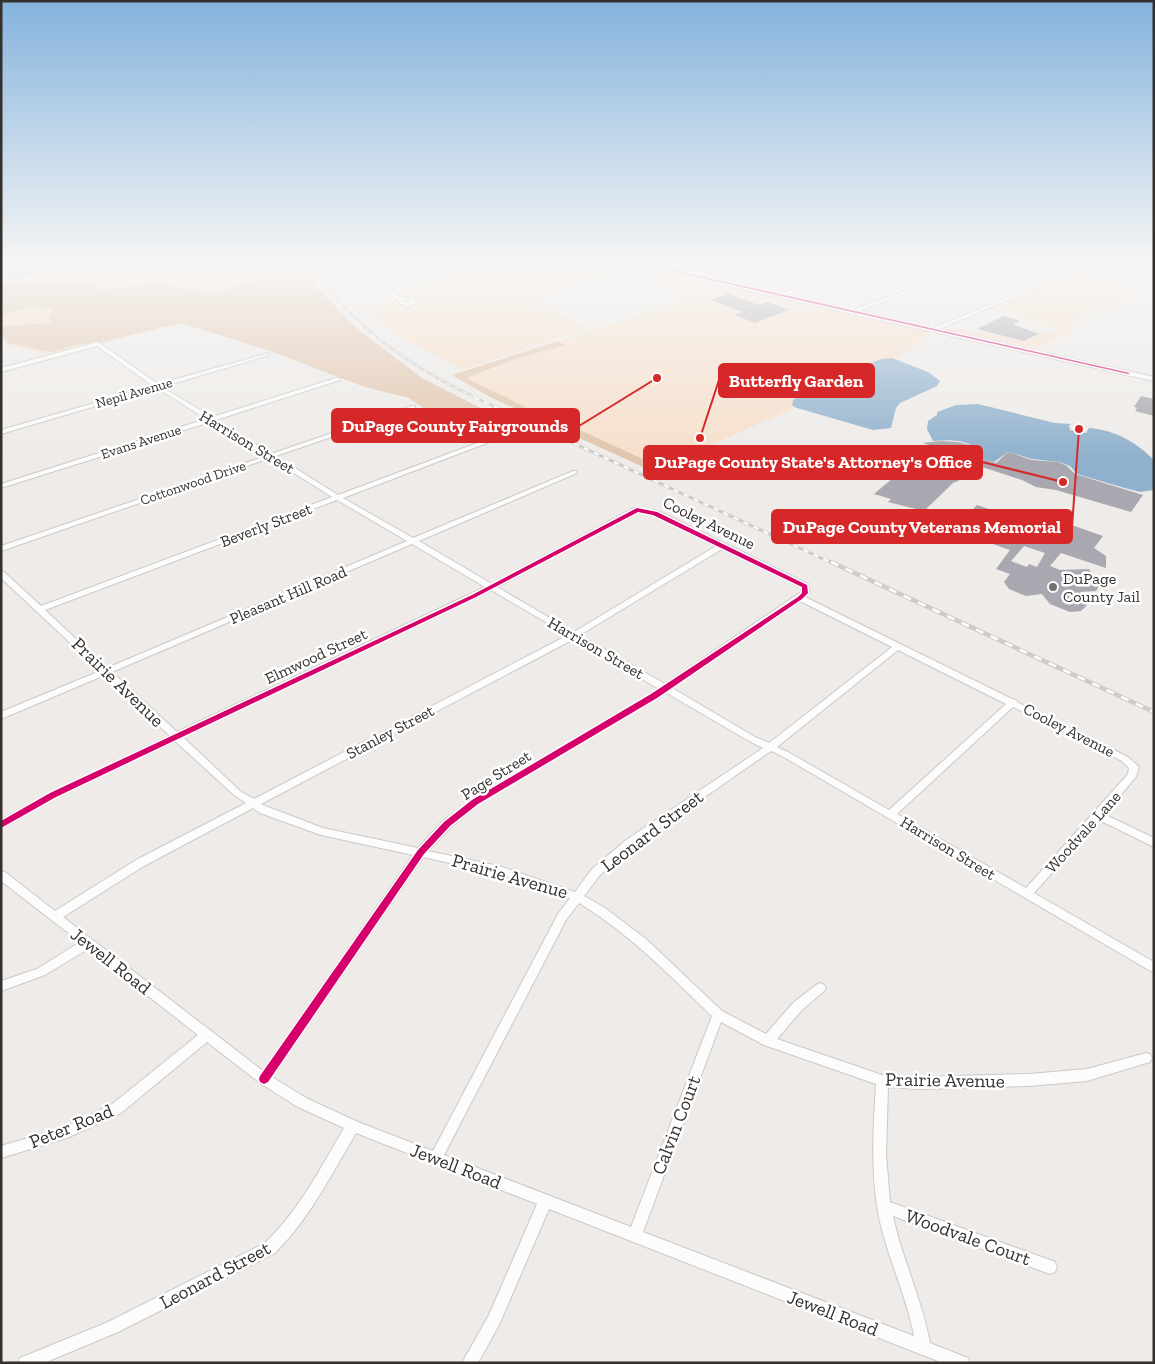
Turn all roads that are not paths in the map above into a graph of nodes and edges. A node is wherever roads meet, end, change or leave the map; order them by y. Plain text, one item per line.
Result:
1 (933, 330) edge
2 (98, 344) joint
3 (267, 354) dead end
4 (1, 370) edge
5 (338, 379) dead end
6 (1154, 379) edge
7 (157, 386) junction
8 (413, 407) dead end
9 (211, 420) junction
10 (1, 432) edge
11 (490, 440) dead end
12 (271, 456) junction
13 (575, 472) dead end
14 (1, 486) edge
15 (339, 498) junction
16 (642, 509) joint
17 (413, 541) junction
18 (723, 545) junction
19 (1, 549) edge
20 (1, 574) edge
21 (491, 587) junction
22 (800, 598) junction
23 (41, 609) junction
24 (574, 635) junction
25 (898, 646) junction
26 (107, 672) junction
27 (665, 689) junction
28 (1012, 702) junction
29 (1, 716) edge
30 (176, 737) junction
31 (770, 747) junction
32 (1134, 767) joint
33 (253, 804) junction
34 (891, 814) junction
35 (1098, 815) junction
36 (1, 825) edge
37 (1154, 843) edge
38 (421, 852) junction
39 (1, 875) edge
40 (1027, 894) junction
41 (576, 896) junction
42 (55, 917) junction
43 (88, 943) junction
44 (1154, 968) edge
45 (1, 986) edge
46 (820, 988) dead end
47 (718, 1015) junction
48 (206, 1035) junction
49 (768, 1041) junction
50 (1146, 1058) dead end
51 (264, 1079) junction
52 (882, 1081) junction
53 (353, 1126) junction
54 (1, 1152) edge
55 (436, 1158) junction
56 (545, 1201) junction
57 (886, 1206) junction
58 (635, 1236) junction
59 (1050, 1267) dead end
60 (923, 1347) junction
61 (25, 1363) edge
62 (469, 1363) edge
63 (963, 1363) edge

1 - 6 street
2 - 4 street
2 - 7 street, Harrison Street
3 - 7 street, Nepil Avenue
5 - 9 street, Evans Avenue
7 - 9 street, Harrison Street
7 - 10 street, Nepil Avenue
8 - 12 street, Cottonwood Drive
9 - 12 street, Harrison Street
9 - 14 street, Evans Avenue
11 - 15 street, Beverly Street
12 - 15 street, Harrison Street
12 - 19 street, Cottonwood Drive
13 - 17 street, Pleasant Hill Road
15 - 17 street, Harrison Street
15 - 23 street, Beverly Street
16 - 18 street, Cooley Avenue
16 - 21 street, Elmwood Street
17 - 21 street, Harrison Street
17 - 26 street, Pleasant Hill Road
18 - 22 street, Cooley Avenue
18 - 24 street, Stanley Street
20 - 23 street, Prairie Avenue
21 - 24 street, Harrison Street
21 - 30 street, Elmwood Street
22 - 25 street, Cooley Avenue
22 - 27 street, Page Street
23 - 26 street, Prairie Avenue
24 - 27 street, Harrison Street
24 - 33 street, Stanley Street
25 - 28 street, Cooley Avenue
25 - 31 street, Leonard Street
26 - 29 street, Pleasant Hill Road
26 - 30 street, Prairie Avenue
27 - 31 street, Harrison Street
27 - 38 street, Page Street
28 - 32 street, Cooley Avenue
28 - 34 street
30 - 33 street, Prairie Avenue
30 - 36 street, Elmwood Street
31 - 34 street, Harrison Street
31 - 41 street, Leonard Street
32 - 35 street, Woodvale Lane
33 - 38 street, Prairie Avenue
33 - 42 street, Stanley Street
34 - 40 street, Harrison Street
35 - 37 street
35 - 40 street, Woodvale Lane
38 - 41 street, Prairie Avenue
38 - 51 street, Page Street
39 - 42 street, Jewell Road
40 - 44 street, Harrison Street
41 - 47 street, Prairie Avenue
41 - 55 street, Leonard Street
42 - 43 street, Jewell Road
43 - 45 street
43 - 48 street, Jewell Road
46 - 49 street
47 - 49 street, Prairie Avenue
47 - 58 street, Calvin Court
48 - 51 street, Jewell Road
48 - 54 street, Peter Road
49 - 52 street, Prairie Avenue
50 - 52 street, Prairie Avenue
51 - 53 street, Jewell Road
52 - 57 street
53 - 55 street, Jewell Road
53 - 61 street, Leonard Street
55 - 56 street, Jewell Road
56 - 58 street, Jewell Road
56 - 62 street
57 - 59 street, Woodvale Court
57 - 60 street
58 - 60 street, Jewell Road
60 - 63 street, Jewell Road

